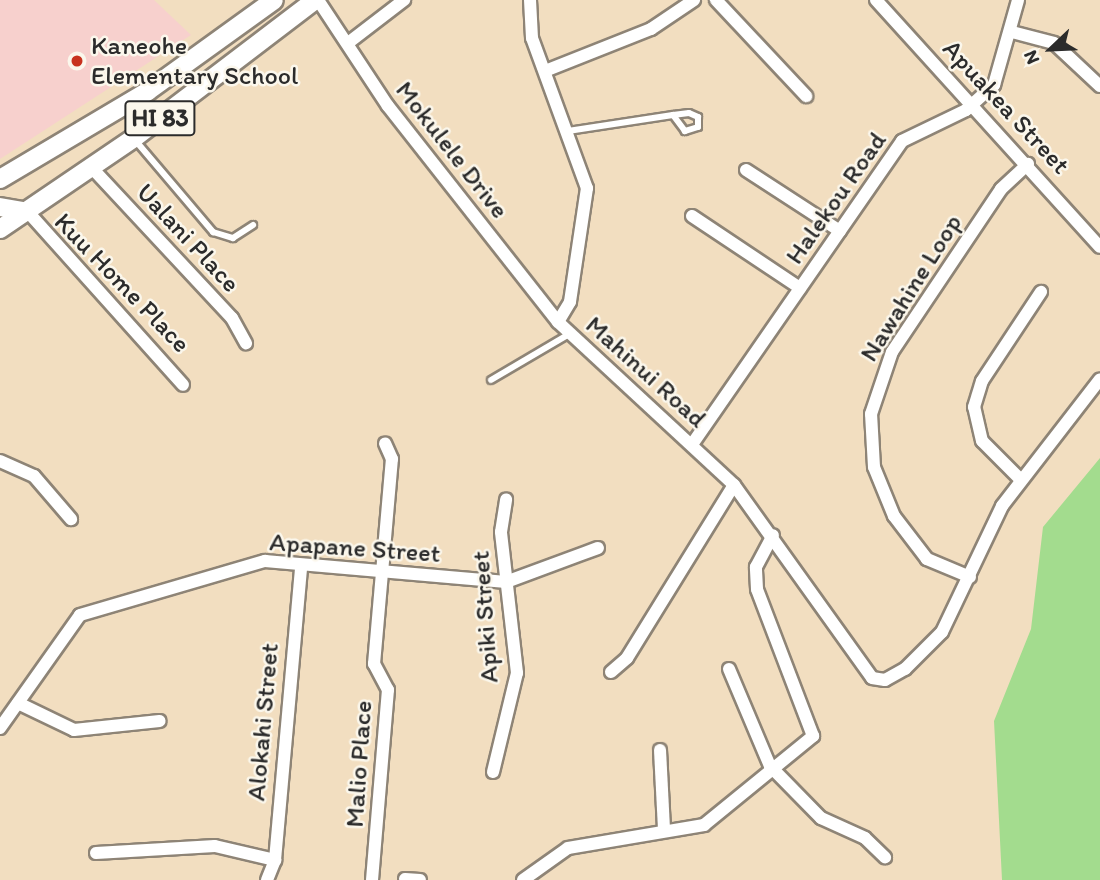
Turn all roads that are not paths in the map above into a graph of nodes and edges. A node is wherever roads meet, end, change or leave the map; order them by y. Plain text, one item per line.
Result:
1 (274, 0) edge
2 (316, 0) edge
3 (404, 0) edge
4 (530, 0) edge
5 (694, 0) edge
6 (716, 0) edge
7 (876, 0) edge
8 (1018, 0) edge
9 (1012, 32) junction
10 (348, 43) junction
11 (545, 71) junction
12 (1100, 86) edge
13 (806, 96) dead end
14 (974, 105) junction
15 (673, 115) dead end
16 (568, 131) junction
17 (134, 138) junction
18 (1028, 164) junction
19 (92, 168) junction
20 (746, 170) dead end
21 (0, 179) edge
22 (0, 207) edge
23 (28, 212) junction
24 (692, 216) dead end
25 (253, 225) dead end
26 (0, 229) edge
27 (840, 231) junction
28 (1100, 247) edge
29 (800, 288) junction
30 (1041, 292) dead end
31 (558, 322) junction
32 (569, 334) junction
33 (246, 343) dead end
34 (1100, 379) edge
35 (491, 380) dead end
36 (183, 386) dead end
37 (385, 443) dead end
38 (693, 443) junction
39 (0, 461) edge
40 (1021, 480) junction
41 (734, 485) junction
42 (506, 499) dead end
43 (71, 519) dead end
44 (773, 535) junction
45 (598, 548) dead end
46 (301, 567) junction
47 (383, 572) junction
48 (970, 577) junction
49 (506, 582) junction
50 (729, 669) dead end
51 (611, 672) dead end
52 (18, 703) junction
53 (160, 721) dead end
54 (0, 728) edge
55 (660, 750) dead end
56 (770, 766) junction
57 (493, 772) dead end
58 (664, 830) junction
59 (96, 853) dead end
60 (885, 857) dead end
61 (275, 860) junction
62 (405, 879) edge
63 (267, 880) edge
64 (372, 880) edge
65 (420, 880) edge
66 (523, 880) edge

1 - 21 main road, HI 83
2 - 10 street, Mokulele Drive
2 - 17 main road, HI 83
3 - 10 street
4 - 11 street, Mahinui Road
5 - 11 street
6 - 13 street
7 - 14 street, Apuakea Street
8 - 9 street, Halekou Road
9 - 12 street
9 - 14 street, Halekou Road
10 - 31 street, Mokulele Drive
11 - 16 street, Mahinui Road
14 - 18 street, Apuakea Street
14 - 27 street, Halekou Road
15 - 16 lane
16 - 31 street, Mahinui Road
17 - 19 main road, HI 83
17 - 25 lane
18 - 28 street, Apuakea Street
18 - 48 street, Nawahine Loop
19 - 23 main road, HI 83
19 - 33 street, Ualani Place
20 - 27 street
22 - 23 main road
23 - 26 main road, HI 83
23 - 36 street, Kuu Home Place
24 - 29 street
27 - 29 street, Halekou Road
29 - 38 street, Halekou Road
30 - 40 street
31 - 32 street, Mahinui Road
32 - 35 lane
32 - 38 street, Mahinui Road
34 - 40 street
37 - 47 street, Malio Place
38 - 41 street, Mahinui Road
39 - 43 street
40 - 48 street
41 - 44 street, Mahinui Road
41 - 51 street
42 - 49 street, Apiki Street
44 - 48 street, Mahinui Road
44 - 56 street
45 - 49 street, Apapane Street
46 - 47 street, Apapane Street
46 - 52 street, Apapane Street
46 - 61 street, Alokahi Street
47 - 49 street, Apapane Street
47 - 64 street, Malio Place
49 - 57 street, Apiki Street
50 - 56 street
52 - 53 street
52 - 54 street, Apapane Street
55 - 58 street
56 - 58 street
56 - 60 street
58 - 66 street
59 - 61 street
61 - 63 street, Alokahi Street
62 - 65 street

